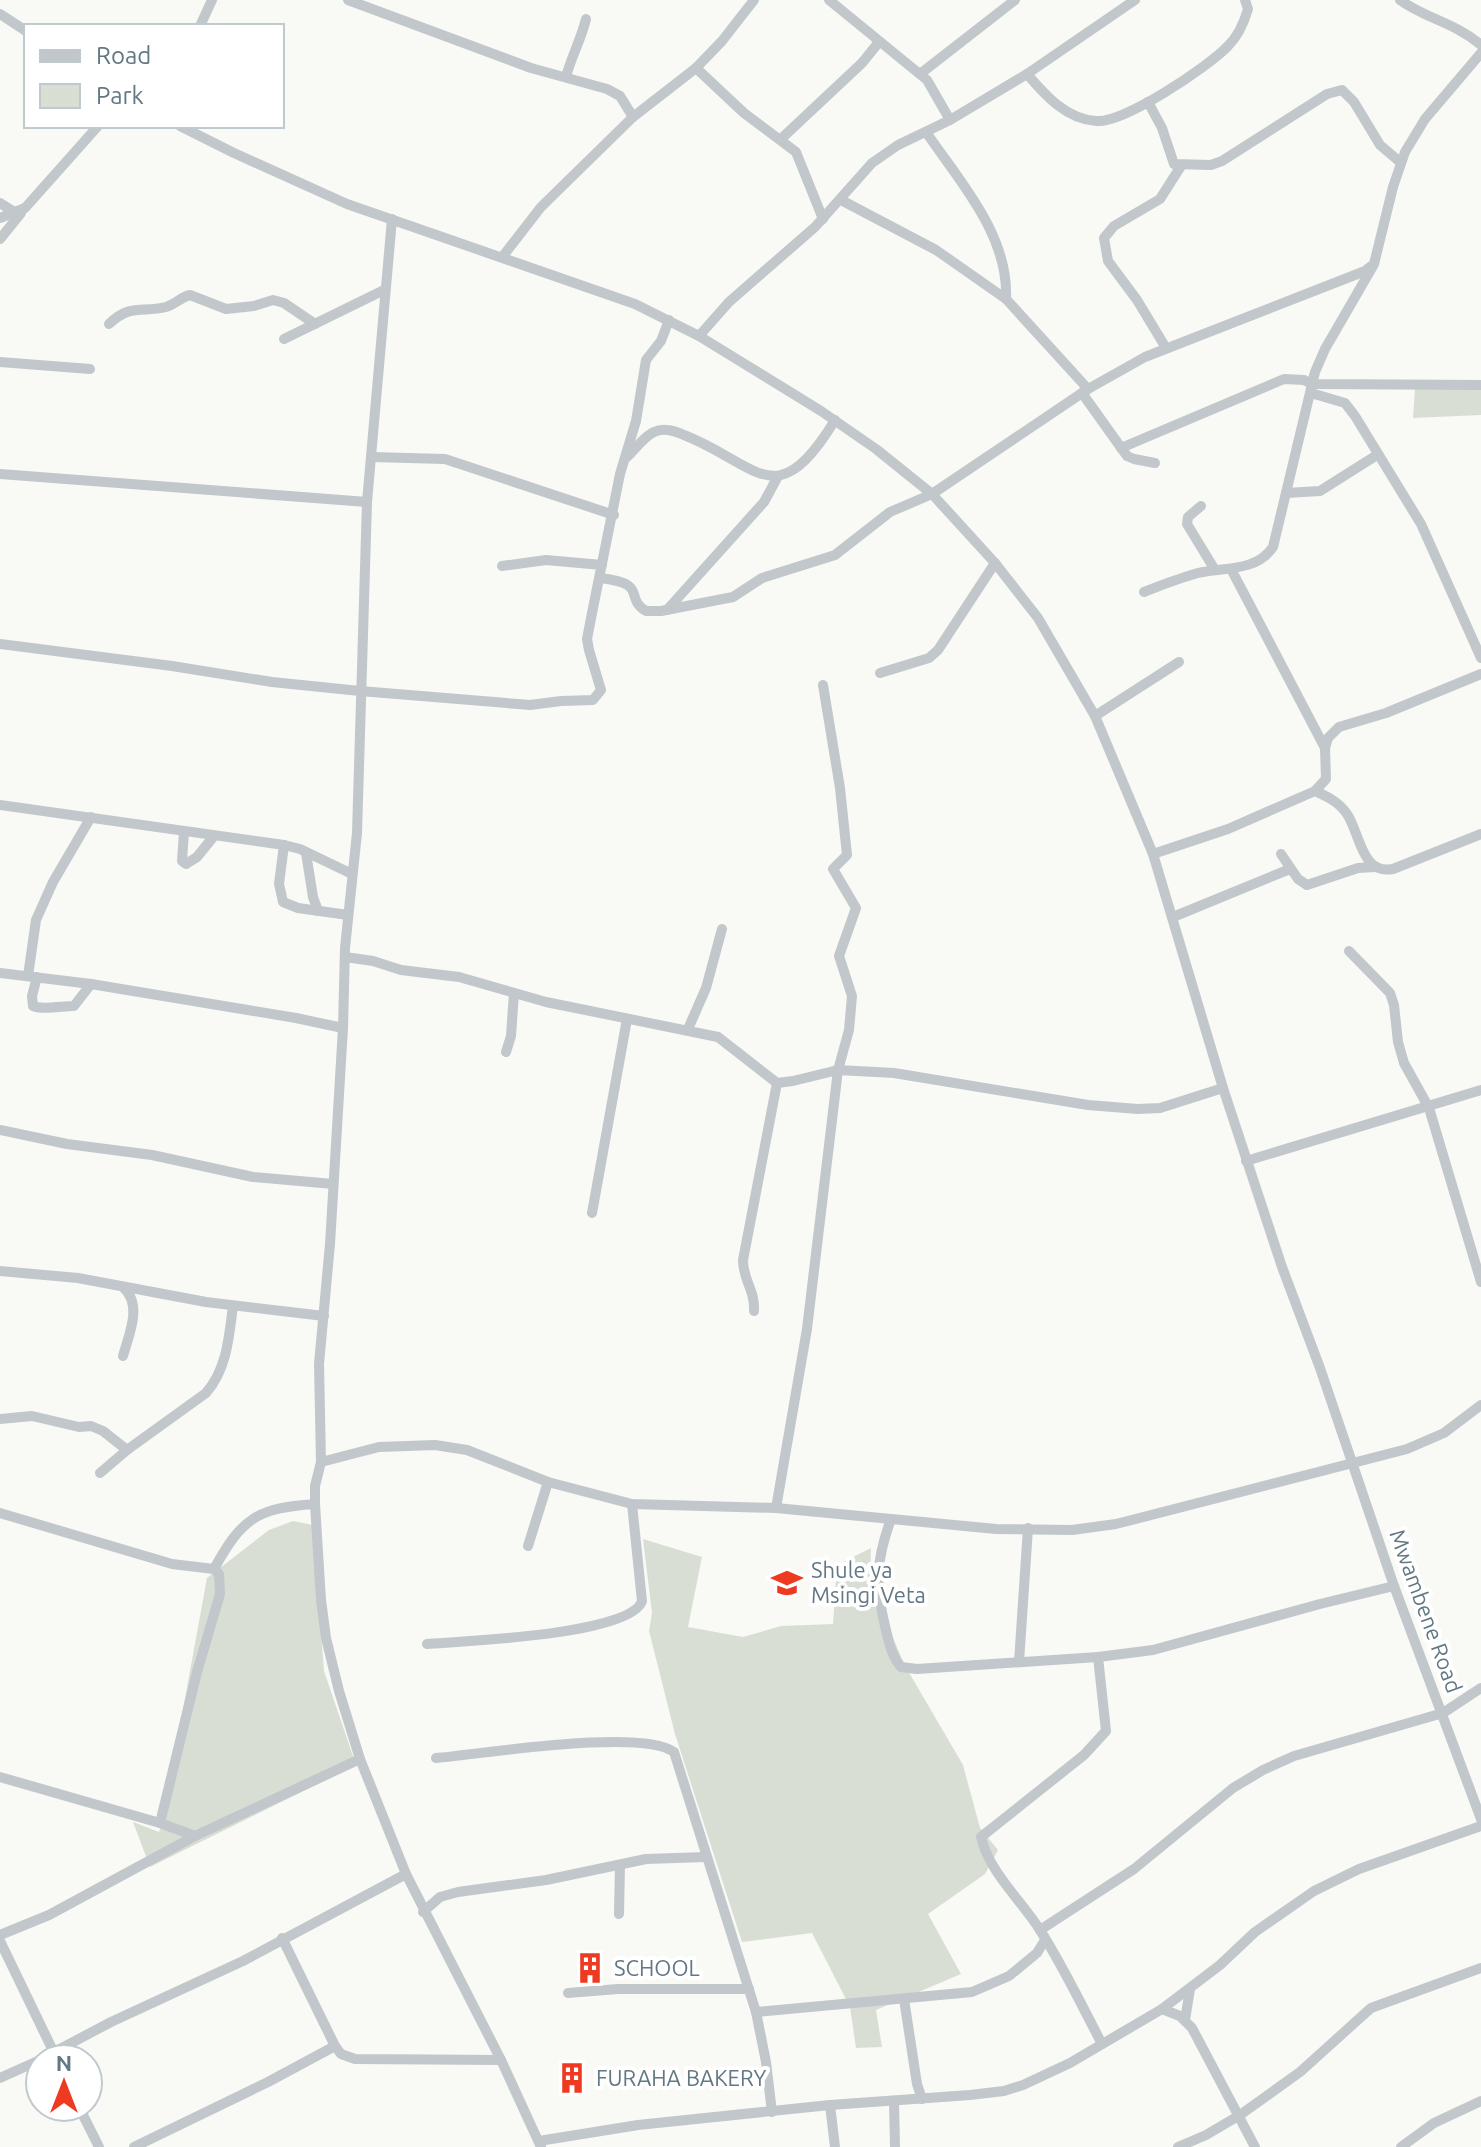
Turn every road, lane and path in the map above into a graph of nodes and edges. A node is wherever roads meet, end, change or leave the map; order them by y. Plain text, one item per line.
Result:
1 (212, 0) edge
2 (754, 0) edge
3 (829, 0) edge
4 (1015, 0) edge
5 (1135, 0) edge
6 (1245, 0) edge
7 (1400, 0) edge
8 (352, 1) edge
9 (0, 14) edge
10 (586, 19) dead end
11 (201, 24) edge
12 (24, 30) edge
13 (879, 42) junction
14 (1481, 45) edge
15 (1481, 53) edge
16 (696, 68) junction
17 (920, 74) junction
18 (1027, 74) junction
19 (566, 77) junction
20 (1148, 102) junction
21 (633, 117) junction
22 (950, 120) junction
23 (96, 128) edge
24 (184, 128) edge
25 (926, 132) junction
26 (781, 139) junction
27 (1400, 162) junction
28 (1181, 166) junction
29 (841, 200) junction
30 (0, 203) edge
31 (20, 211) junction
32 (0, 218) edge
33 (392, 219) junction
34 (823, 219) junction
35 (0, 239) edge
36 (503, 256) junction
37 (1374, 264) junction
38 (384, 290) junction
39 (1006, 299) junction
40 (669, 320) junction
41 (109, 324) dead end
42 (315, 324) junction
43 (699, 336) junction
44 (284, 339) dead end
45 (1166, 348) junction
46 (0, 362) edge
47 (90, 369) dead end
48 (1481, 385) edge
49 (1311, 389) junction
50 (1085, 391) junction
51 (835, 420) junction
52 (1121, 448) junction
53 (1377, 455) junction
54 (371, 457) junction
55 (625, 458) junction
56 (1155, 463) dead end
57 (0, 474) edge
58 (777, 478) junction
59 (1286, 493) junction
60 (932, 494) junction
61 (367, 502) junction
62 (1201, 506) dead end
63 (614, 515) junction
64 (995, 563) junction
65 (602, 565) junction
66 (502, 566) dead end
67 (1231, 569) junction
68 (1215, 570) junction
69 (600, 578) junction
70 (1144, 592) dead end
71 (667, 610) junction
72 (0, 644) edge
73 (1481, 658) edge
74 (1179, 662) dead end
75 (880, 673) dead end
76 (1481, 674) edge
77 (823, 685) dead end
78 (360, 691) junction
79 (1095, 716) junction
80 (1325, 748) junction
81 (1315, 791) junction
82 (0, 805) edge
83 (91, 817) junction
84 (184, 832) junction
85 (1481, 834) edge
86 (214, 836) junction
87 (284, 845) junction
88 (306, 853) junction
89 (1153, 854) junction
90 (1281, 854) dead end
91 (1375, 867) junction
92 (1290, 869) junction
93 (352, 874) junction
94 (318, 911) junction
95 (348, 915) junction
96 (1173, 917) junction
97 (722, 929) dead end
98 (1349, 951) dead end
99 (345, 957) junction
100 (0, 973) edge
101 (33, 977) junction
102 (91, 984) junction
103 (514, 993) junction
104 (627, 1019) junction
105 (343, 1028) junction
106 (688, 1029) junction
107 (506, 1052) dead end
108 (838, 1070) junction
109 (777, 1083) junction
110 (1223, 1088) junction
111 (1481, 1090) edge
112 (1429, 1108) junction
113 (0, 1130) edge
114 (1246, 1161) junction
115 (333, 1184) junction
116 (592, 1213) dead end
117 (1479, 1261) edge
118 (0, 1271) edge
119 (1481, 1282) edge
120 (123, 1287) junction
121 (150, 1292) junction
122 (233, 1306) junction
123 (134, 1311) junction
124 (754, 1311) dead end
125 (324, 1316) junction
126 (123, 1356) dead end
127 (1481, 1405) edge
128 (0, 1419) edge
129 (127, 1450) junction
130 (321, 1462) junction
131 (1352, 1462) junction
132 (100, 1473) dead end
133 (548, 1482) junction
134 (315, 1504) junction
135 (632, 1504) junction
136 (776, 1508) junction
137 (0, 1513) edge
138 (891, 1519) junction
139 (1028, 1528) junction
140 (528, 1546) dead end
141 (214, 1569) junction
142 (1394, 1586) junction
143 (427, 1644) dead end
144 (1098, 1657) junction
145 (1019, 1662) junction
146 (1481, 1688) edge
147 (1443, 1713) junction
148 (436, 1758) dead end
149 (360, 1759) junction
150 (0, 1777) edge
151 (1481, 1819) edge
152 (160, 1823) junction
153 (1481, 1826) edge
154 (195, 1836) junction
155 (706, 1857) junction
156 (620, 1865) junction
157 (406, 1874) junction
158 (423, 1912) junction
159 (619, 1914) dead end
160 (1, 1933) edge
161 (1043, 1935) junction
162 (282, 1938) junction
163 (1481, 1968) edge
164 (749, 1989) junction
165 (1190, 1989) junction
166 (568, 1993) dead end
167 (904, 1999) junction
168 (1162, 2009) junction
169 (756, 2012) junction
170 (1185, 2020) junction
171 (49, 2043) edge
172 (77, 2043) edge
173 (1102, 2044) junction
174 (335, 2046) junction
175 (501, 2060) junction
176 (24, 2067) edge
177 (0, 2078) edge
178 (922, 2099) junction
179 (894, 2101) junction
180 (1481, 2101) edge
181 (830, 2105) junction
182 (772, 2112) junction
183 (1240, 2115) junction
184 (87, 2123) edge
185 (540, 2144) edge
186 (99, 2147) edge
187 (134, 2147) edge
188 (835, 2147) edge
189 (895, 2147) edge
190 (1178, 2147) edge
191 (1255, 2147) edge
192 (1401, 2147) edge

1 - 11 street
2 - 16 street
3 - 13 street
4 - 17 street
5 - 18 street
6 - 20 street
7 - 14 street
8 - 19 street
9 - 12 street
10 - 19 street
13 - 17 street
13 - 26 street
15 - 27 street
16 - 21 street
16 - 26 street
17 - 22 street
18 - 20 street
18 - 22 street
19 - 21 street
20 - 28 street
21 - 36 street
22 - 25 street
23 - 31 street
24 - 33 street, Mwambene Road
25 - 29 street
25 - 39 street
26 - 34 street
27 - 28 street
27 - 37 street
28 - 45 street
29 - 34 street
29 - 39 street
30 - 31 street
31 - 32 street
31 - 35 street
33 - 36 street, Mwambene Road
33 - 38 street
34 - 43 street
36 - 40 street, Mwambene Road
37 - 45 street
37 - 49 street
38 - 42 street
38 - 54 street
39 - 50 street
40 - 43 street, Mwambene Road
40 - 55 street
41 - 42 street
42 - 44 street
43 - 51 street, Mwambene Road
45 - 50 street
46 - 47 street
48 - 49 street
49 - 52 street
49 - 53 street
49 - 59 street
50 - 52 street
50 - 60 street
51 - 58 street
51 - 60 street, Mwambene Road
52 - 56 street
53 - 59 street
53 - 73 street
54 - 61 street
54 - 63 street
55 - 58 street
55 - 63 street
57 - 61 street
58 - 71 street
59 - 67 street
60 - 64 street, Mwambene Road
60 - 71 street
61 - 78 street
62 - 68 street
63 - 65 street
64 - 75 street
64 - 79 street, Mwambene Road
65 - 66 street
65 - 69 street
67 - 68 street
67 - 80 street
68 - 70 street
69 - 71 street
69 - 78 street
72 - 78 street
74 - 79 street
76 - 80 street
77 - 108 street
78 - 93 street
79 - 89 street, Mwambene Road
80 - 81 street
81 - 89 street
81 - 91 street
82 - 83 street
83 - 84 street
83 - 101 street
84 - 86 street
84 - 86 street
85 - 91 street
86 - 87 street
87 - 88 street
87 - 94 street
88 - 93 street
88 - 94 street
89 - 96 street, Mwambene Road
90 - 92 street
91 - 92 street
92 - 96 street
93 - 95 street
94 - 95 street
95 - 99 street
96 - 110 street, Mwambene Road
97 - 106 street
98 - 112 street
99 - 103 street
99 - 105 street
100 - 101 street
101 - 102 street
101 - 102 street
102 - 105 street
103 - 104 street
103 - 107 street
104 - 106 street
104 - 116 street
105 - 115 street
106 - 109 street
108 - 109 street
108 - 110 street
108 - 136 street
109 - 124 street
110 - 114 street, Mwambene Road
111 - 112 street
112 - 114 street
112 - 117 street
113 - 115 street
114 - 131 street, Mwambene Road
115 - 125 street
117 - 119 street
118 - 120 street
120 - 121 street
120 - 123 street
121 - 122 street
121 - 123 street
122 - 125 street
122 - 129 street
123 - 126 street
125 - 130 street
127 - 131 street
128 - 129 street
129 - 132 street
130 - 133 street
130 - 134 street
131 - 139 street
131 - 142 street, Mwambene Road
133 - 135 street
133 - 140 street
134 - 141 street
134 - 149 street
135 - 136 street
135 - 143 street
136 - 138 street
137 - 141 street
138 - 139 street
138 - 145 street
139 - 145 street
141 - 152 street
142 - 144 street
142 - 147 street, Mwambene Road
144 - 145 street
144 - 161 street
146 - 147 street
147 - 151 street, Mwambene Road
147 - 161 street
148 - 155 street
149 - 154 street
149 - 157 street
150 - 152 street
152 - 154 street
153 - 165 street
154 - 160 street
155 - 156 street
155 - 164 street
156 - 158 street
156 - 159 street
157 - 158 street
157 - 162 street
158 - 175 street
160 - 171 street
161 - 167 street
161 - 173 street
162 - 172 street
162 - 174 street
163 - 183 street
164 - 166 street
164 - 169 street
165 - 168 street
165 - 170 street
167 - 169 street
167 - 178 street
168 - 170 street
168 - 173 street
169 - 182 street
170 - 183 street
173 - 178 street
174 - 175 street
174 - 187 street
175 - 185 street
176 - 177 street
178 - 179 street
179 - 181 street
179 - 189 street
180 - 192 street
181 - 182 street
181 - 188 street
182 - 185 street
183 - 190 street
183 - 191 street
184 - 186 street

